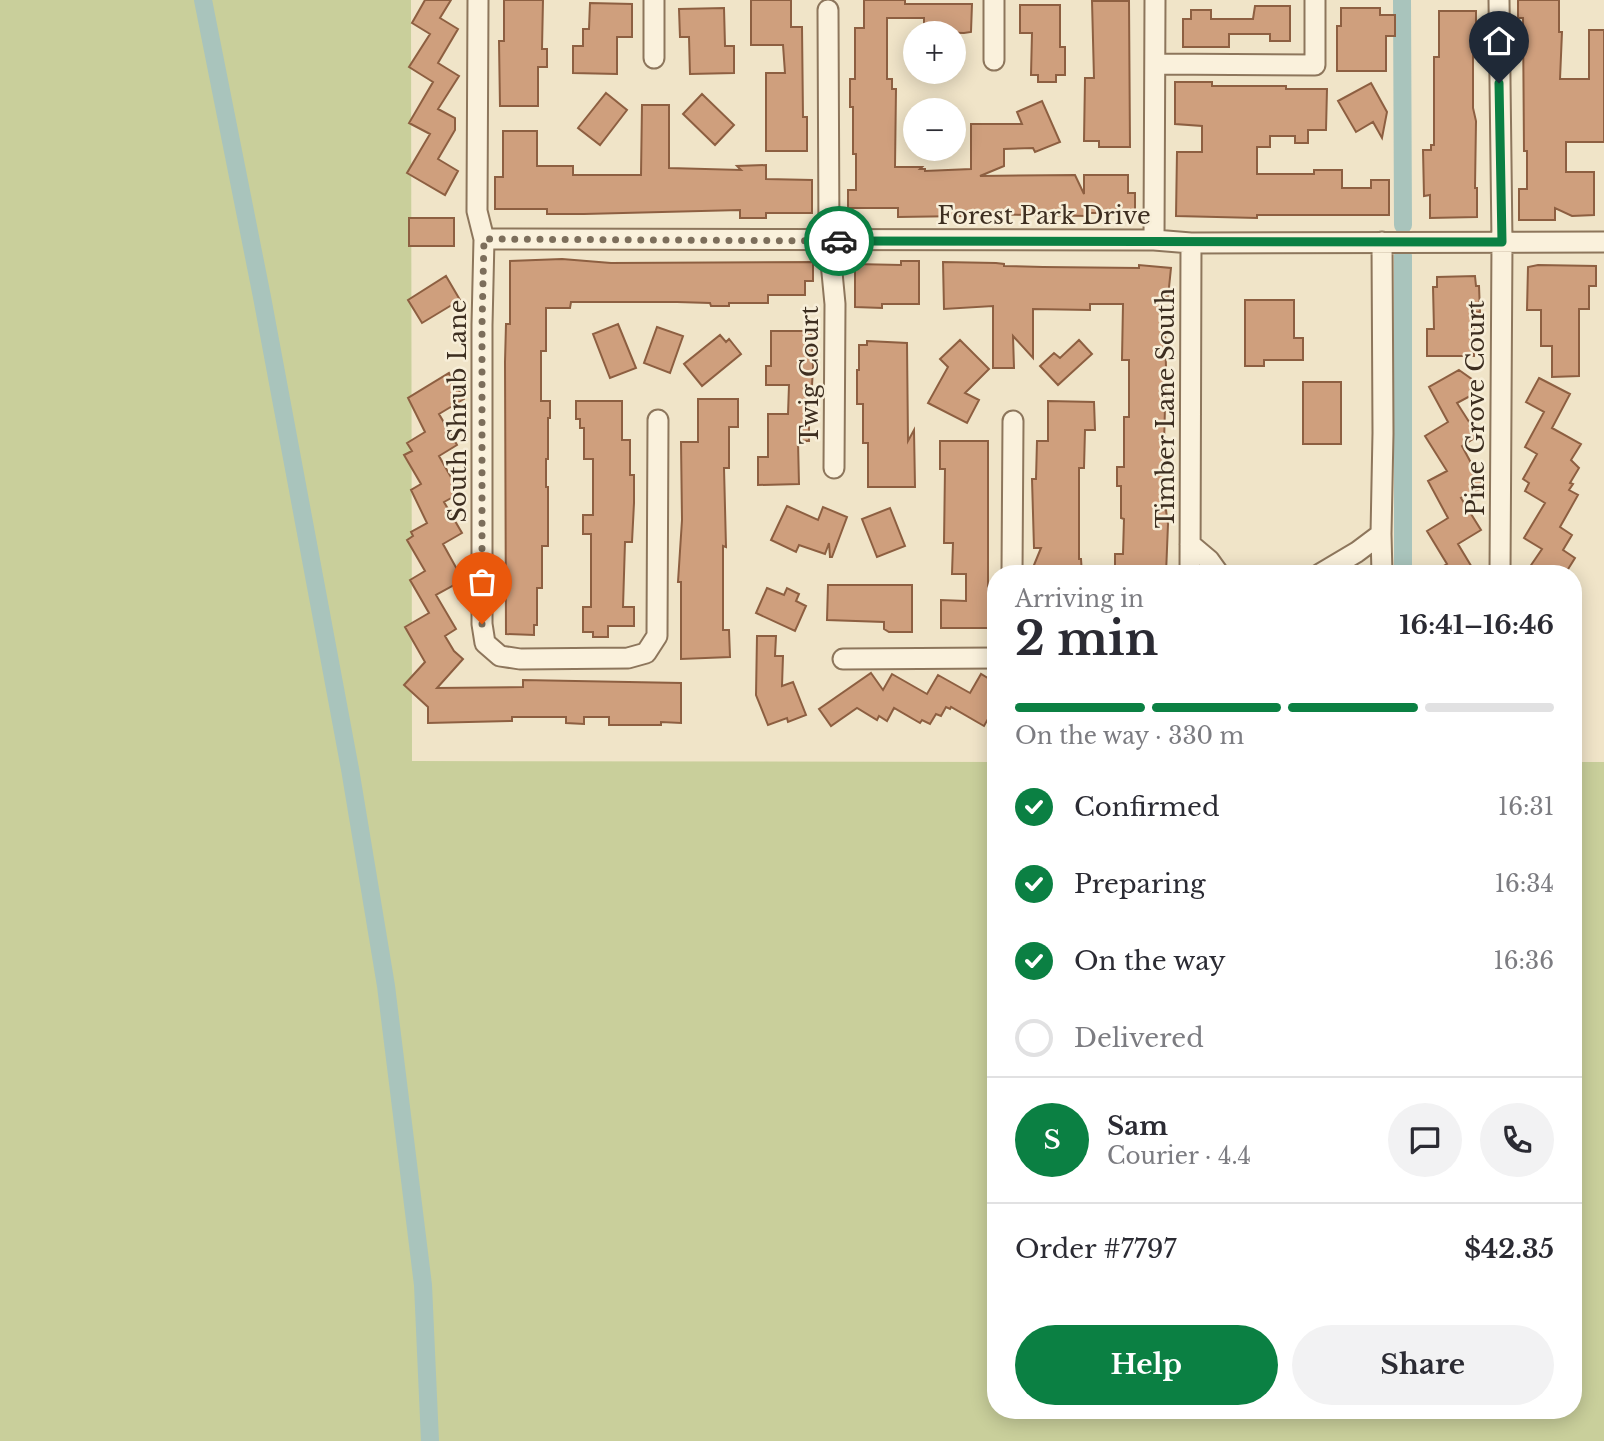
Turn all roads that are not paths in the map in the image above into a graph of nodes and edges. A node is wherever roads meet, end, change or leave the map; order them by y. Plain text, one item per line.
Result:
1 (478, 0) edge
2 (654, 0) edge
3 (994, 0) edge
4 (1155, 0) edge
5 (1315, 0) edge
6 (1499, 0) edge
7 (828, 10) dead end
8 (654, 58) dead end
9 (994, 60) dead end
10 (1156, 64) junction
11 (484, 239) junction
12 (1154, 240) junction
13 (829, 241) junction
14 (1382, 242) junction
15 (1502, 242) junction
16 (1604, 242) edge
17 (1191, 243) junction
18 (658, 420) dead end
19 (1013, 421) dead end
20 (834, 468) dead end
21 (1381, 534) junction
22 (1190, 544) junction
23 (1012, 565) edge
24 (1190, 565) edge
25 (1212, 565) edge
26 (1335, 565) edge
27 (1382, 565) edge
28 (1500, 565) edge
29 (987, 658) edge
30 (843, 659) dead end

1 - 11 street
2 - 8 street
3 - 9 street
4 - 10 street
5 - 10 street
6 - 15 street, Pine Grove Court
7 - 13 street, Twig Court
10 - 12 street
11 - 13 street, Forest Park Drive
11 - 18 street, South Shrub Lane
12 - 13 street, Forest Park Drive
12 - 17 street, Forest Park Drive
13 - 20 street, Twig Court
14 - 15 street, Forest Park Drive
14 - 17 street, Forest Park Drive
14 - 21 street
15 - 16 street, Forest Park Drive
15 - 28 street, Pine Grove Court
17 - 22 street, Timber Lane South
19 - 23 street
21 - 26 street
21 - 27 street
22 - 24 street, Timber Lane South
22 - 25 street
29 - 30 street

